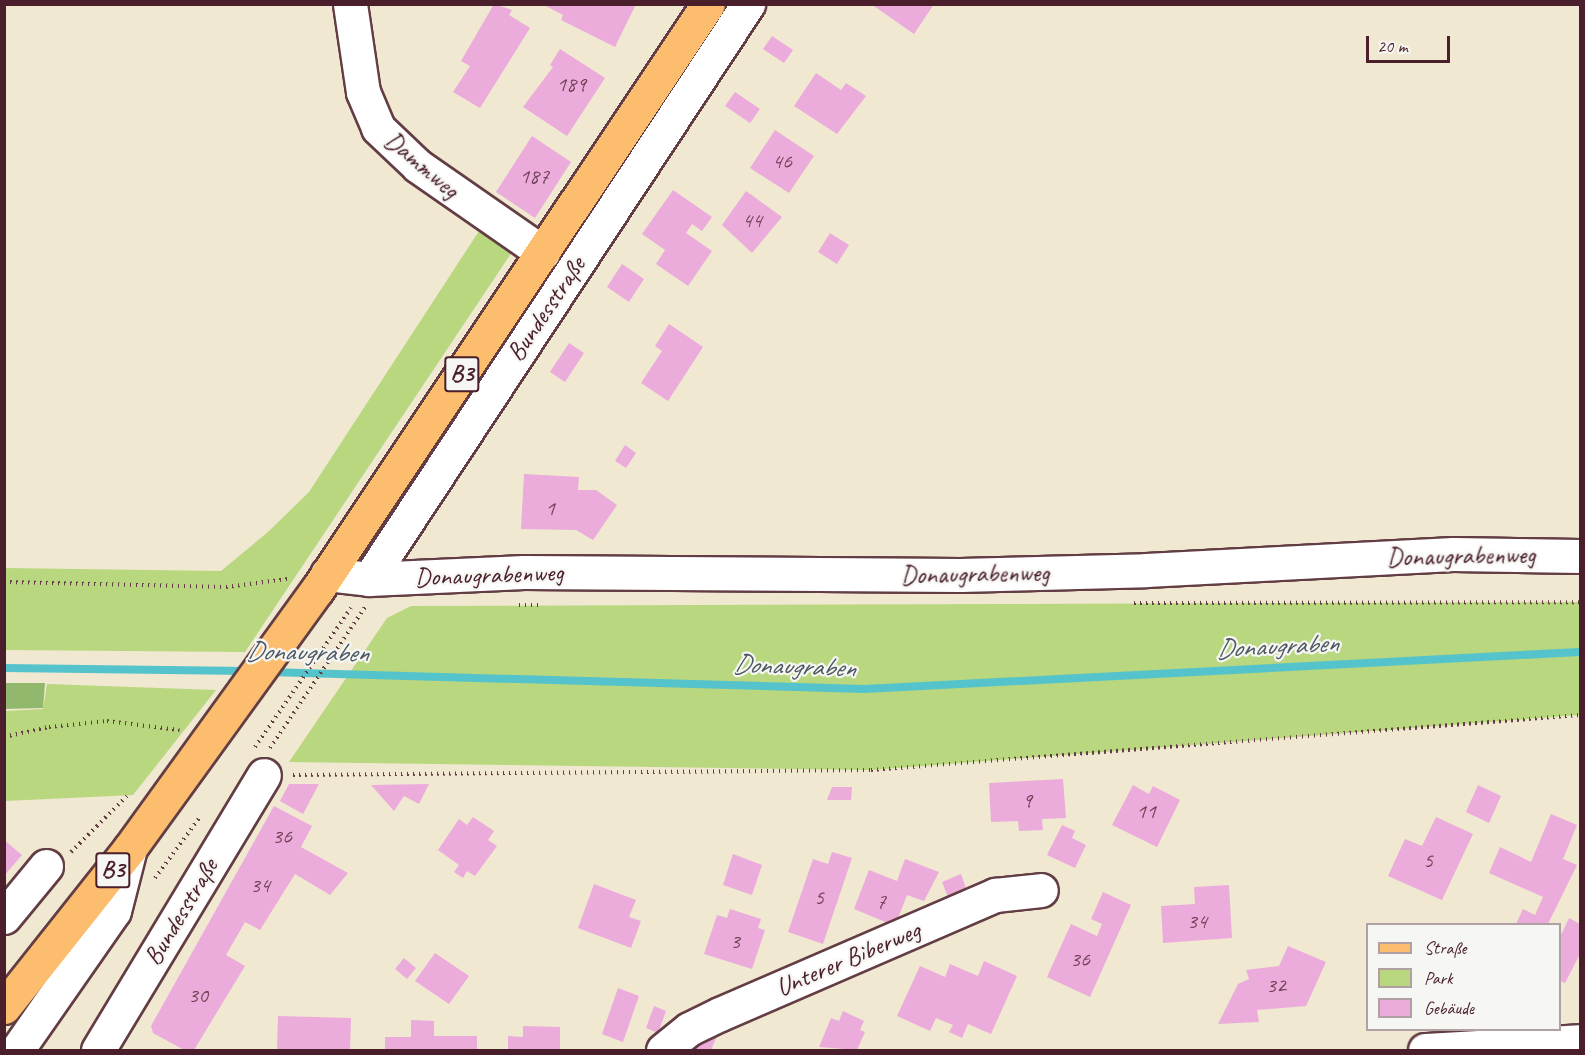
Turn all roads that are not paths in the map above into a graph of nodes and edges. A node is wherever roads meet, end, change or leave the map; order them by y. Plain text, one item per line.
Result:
1 (350, 4) edge
2 (708, 4) edge
3 (748, 4) edge
4 (543, 254) junction
5 (1581, 556) edge
6 (322, 582) junction
7 (364, 594) junction
8 (259, 762) road end
9 (130, 848) junction
10 (46, 866) road end
11 (1041, 890) dead end
12 (4, 917) edge
13 (4, 1007) edge
14 (1581, 1041) edge
15 (113, 1045) edge
16 (16, 1050) edge
17 (663, 1050) edge
18 (1425, 1050) edge

1 - 4 street, Dammweg
2 - 4 main road, B3
3 - 7 street, Bundesstraße
4 - 6 main road, B3
5 - 7 street, Donaugrabenweg
6 - 7 street
6 - 9 main road, B3
8 - 15 street, Bundesstraße
9 - 13 main road, B3
9 - 16 street
10 - 12 street
11 - 17 street, Unterer Biberweg
14 - 18 street

